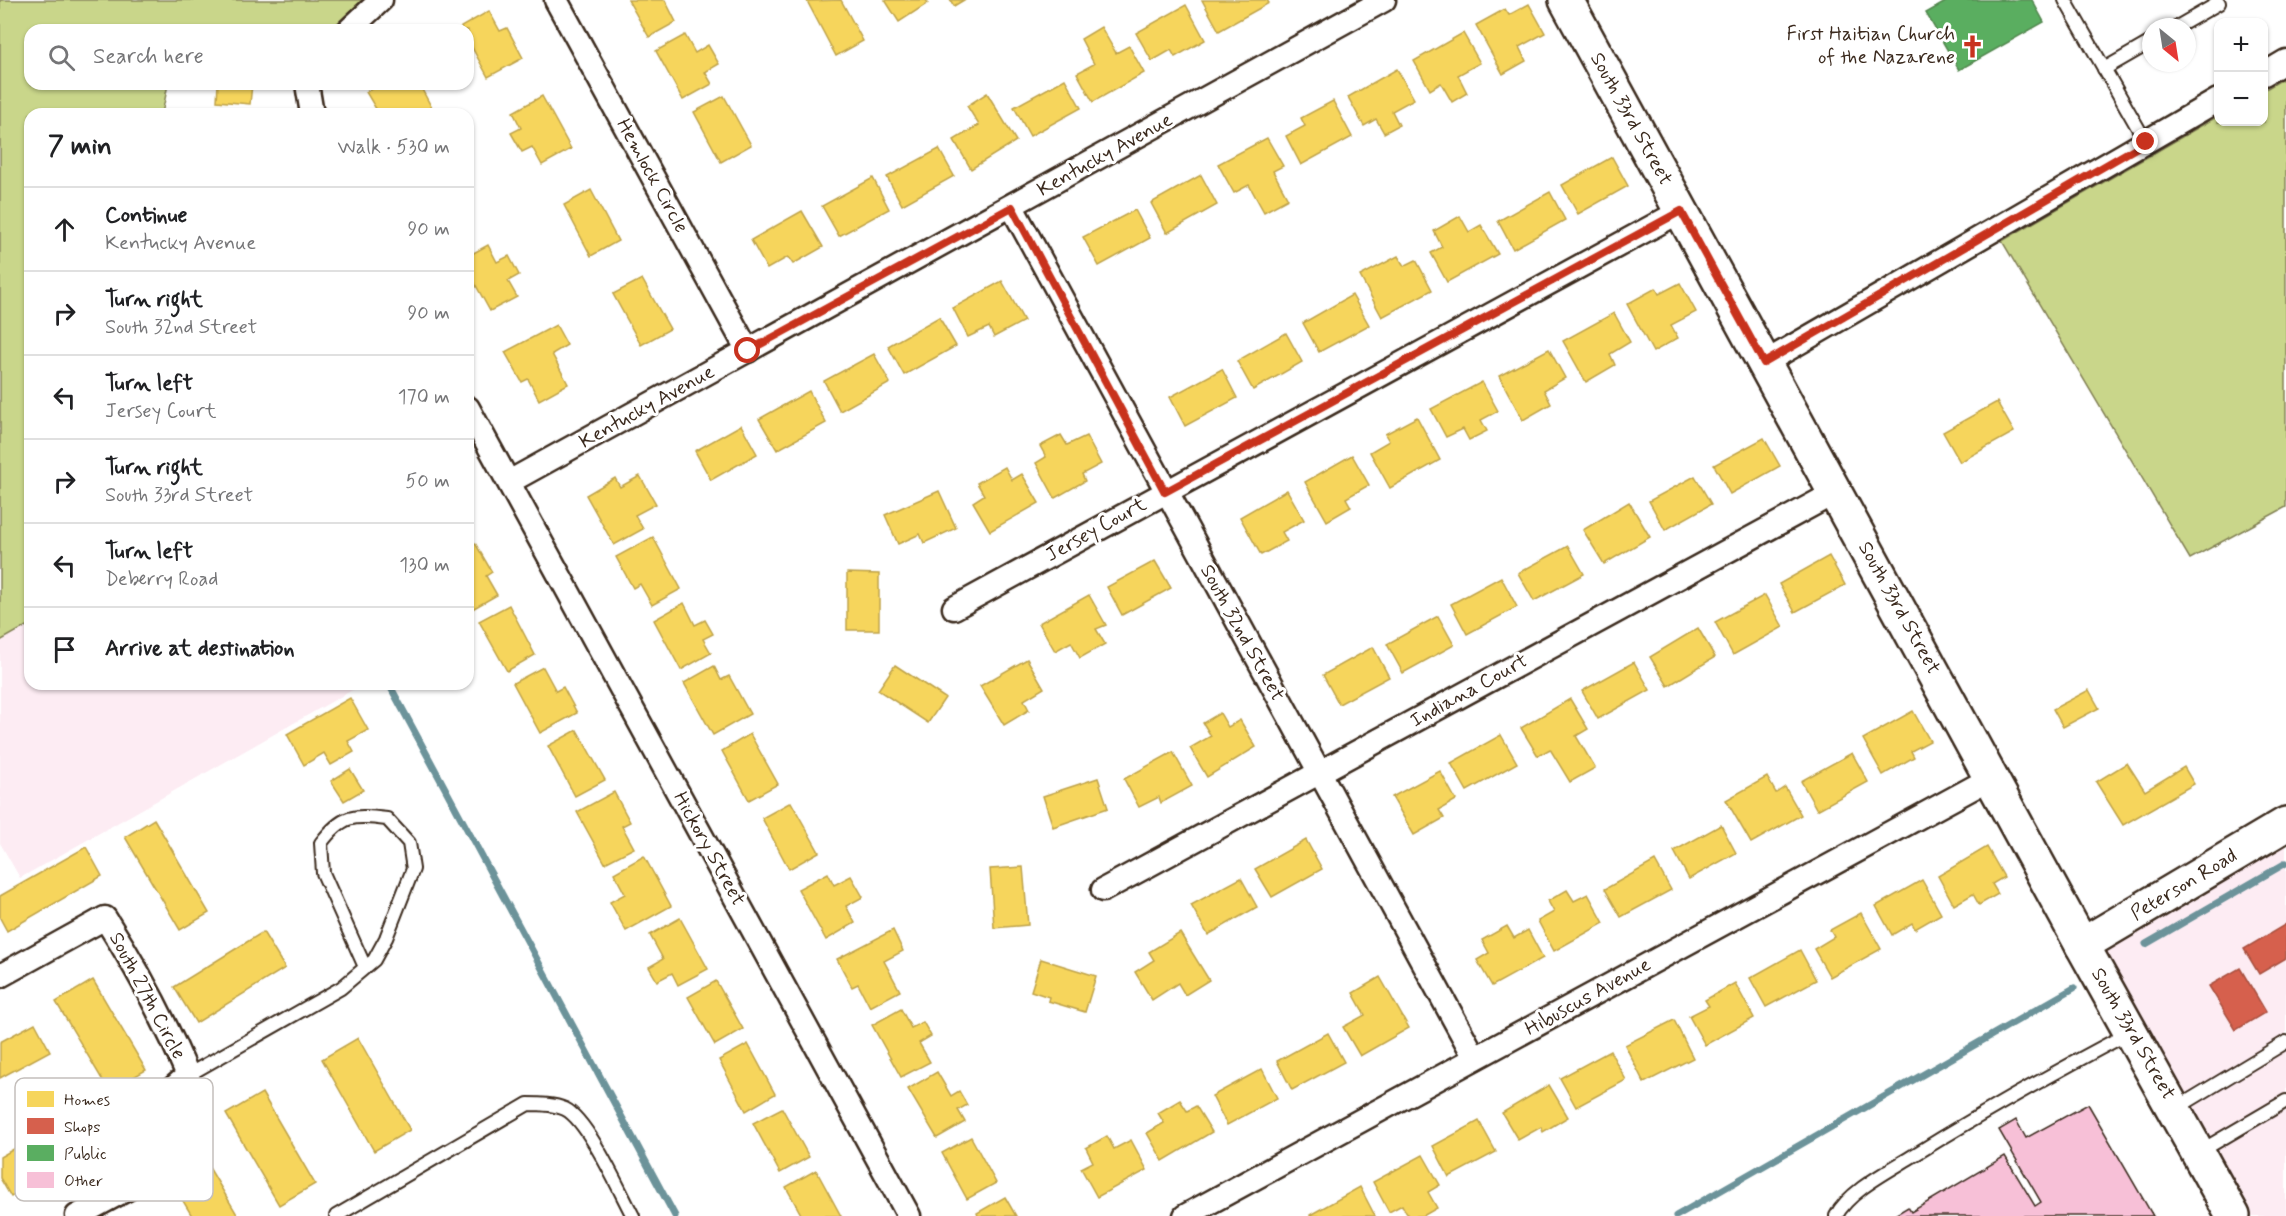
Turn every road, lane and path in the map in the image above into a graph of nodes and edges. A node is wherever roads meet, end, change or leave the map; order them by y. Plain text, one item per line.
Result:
1 (381, 0) edge
2 (556, 0) edge
3 (1384, 0) edge
4 (1566, 0) edge
5 (2065, 0) edge
6 (2217, 0) edge
7 (2193, 18) edge
8 (356, 24) edge
9 (2142, 47) edge
10 (2286, 61) edge
11 (2104, 69) junction
12 (2267, 72) edge
13 (308, 90) edge
14 (2214, 102) edge
15 (311, 108) edge
16 (2146, 142) junction
17 (1012, 207) junction
18 (1681, 211) junction
19 (748, 351) junction
20 (1764, 363) junction
21 (474, 419) edge
22 (509, 482) junction
23 (1165, 492) junction
24 (1836, 492) junction
25 (954, 608) dead end
26 (1319, 773) junction
27 (1992, 778) junction
28 (2286, 824) edge
29 (1103, 890) dead end
30 (2082, 945) junction
31 (365, 967) junction
32 (0, 976) edge
33 (2130, 1032) junction
34 (2286, 1042) edge
35 (1475, 1058) junction
36 (188, 1075) junction
37 (185, 1078) edge
38 (2286, 1101) edge
39 (2175, 1109) junction
40 (2198, 1152) junction
41 (105, 1201) edge
42 (77, 1216) edge
43 (336, 1216) edge
44 (633, 1216) edge
45 (909, 1216) edge
46 (1185, 1216) edge
47 (1836, 1216) edge
48 (2233, 1216) edge

1 - 8 street
2 - 19 street, Hemlock Circle
3 - 17 street, Kentucky Avenue
4 - 18 street, South 33rd Street
5 - 11 lane
6 - 7 lane
9 - 11 lane
10 - 12 street
11 - 16 lane
13 - 15 street
14 - 16 street
16 - 20 street
17 - 19 street, Kentucky Avenue
17 - 23 street, South 32nd Street
18 - 20 street, South 33rd Street
18 - 23 street, Jersey Court
19 - 22 street, Kentucky Avenue
20 - 24 street, South 33rd Street
21 - 22 street
22 - 45 street, Hickory Street
23 - 25 street, Jersey Court
23 - 26 street, South 32nd Street
24 - 26 street, Indiana Court
24 - 27 street, South 33rd Street
26 - 29 street, Indiana Court
26 - 35 street, South 32nd Street
27 - 30 street, South 33rd Street
27 - 35 street, Hibuscus Avenue
28 - 30 street, Peterson Road
30 - 33 street, South 33rd Street
31 - 31 lane
31 - 36 lane
32 - 36 street, South 27th Circle
33 - 39 street, South 33rd Street
33 - 47 lane
34 - 39 lane
35 - 46 street, Hibuscus Avenue
36 - 37 street, South 27th Circle
38 - 40 lane
39 - 40 street, South 33rd Street
40 - 48 street, South 33rd Street
41 - 42 street, South 27th Circle
43 - 44 lane

